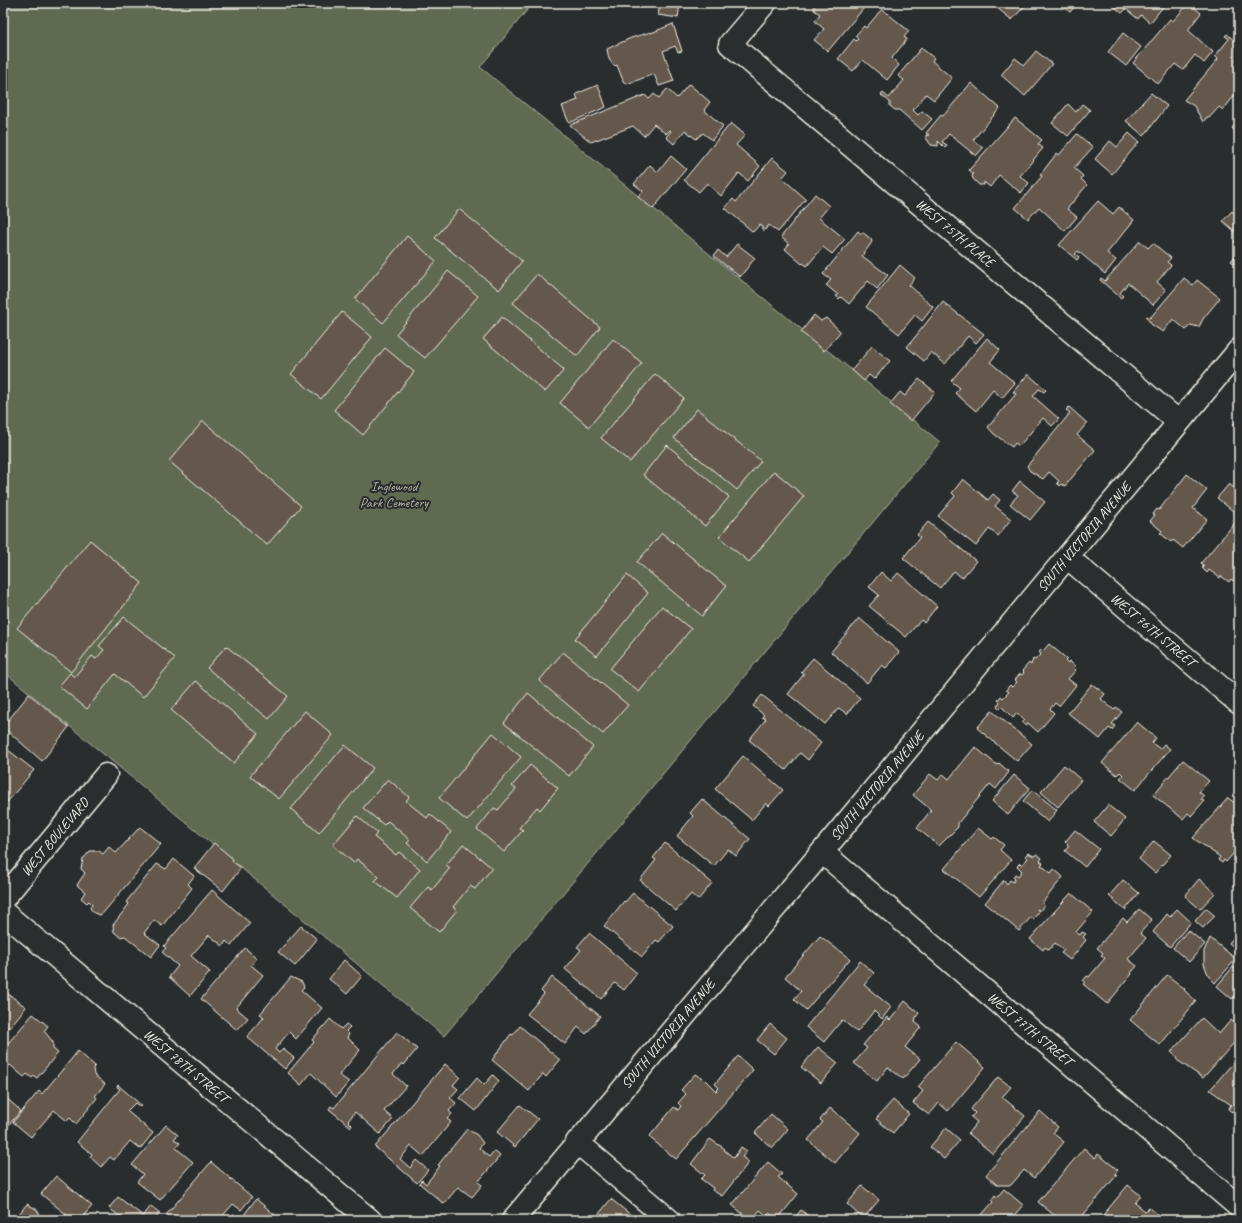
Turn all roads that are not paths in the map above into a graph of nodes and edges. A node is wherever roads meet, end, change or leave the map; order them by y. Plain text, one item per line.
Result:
1 (765, 3) edge
2 (1239, 350) edge
3 (1179, 422) junction
4 (1067, 557) junction
5 (1239, 702) edge
6 (106, 775) dead end
7 (822, 852) junction
8 (3, 899) edge
9 (3, 912) edge
10 (577, 1142) junction
11 (1239, 1206) edge
12 (370, 1220) edge
13 (513, 1220) edge
14 (669, 1220) edge

1 - 3 street, WEST 75TH PLACE
2 - 3 street, SOUTH VICTORIA AVENUE
3 - 4 street, SOUTH VICTORIA AVENUE
4 - 5 street, WEST 76TH STREET
4 - 7 street, SOUTH VICTORIA AVENUE
6 - 8 street, WEST BOULEVARD
7 - 10 street, SOUTH VICTORIA AVENUE
7 - 11 street, WEST 77TH STREET
9 - 12 street, WEST 78TH STREET
10 - 13 street, SOUTH VICTORIA AVENUE
10 - 14 street

